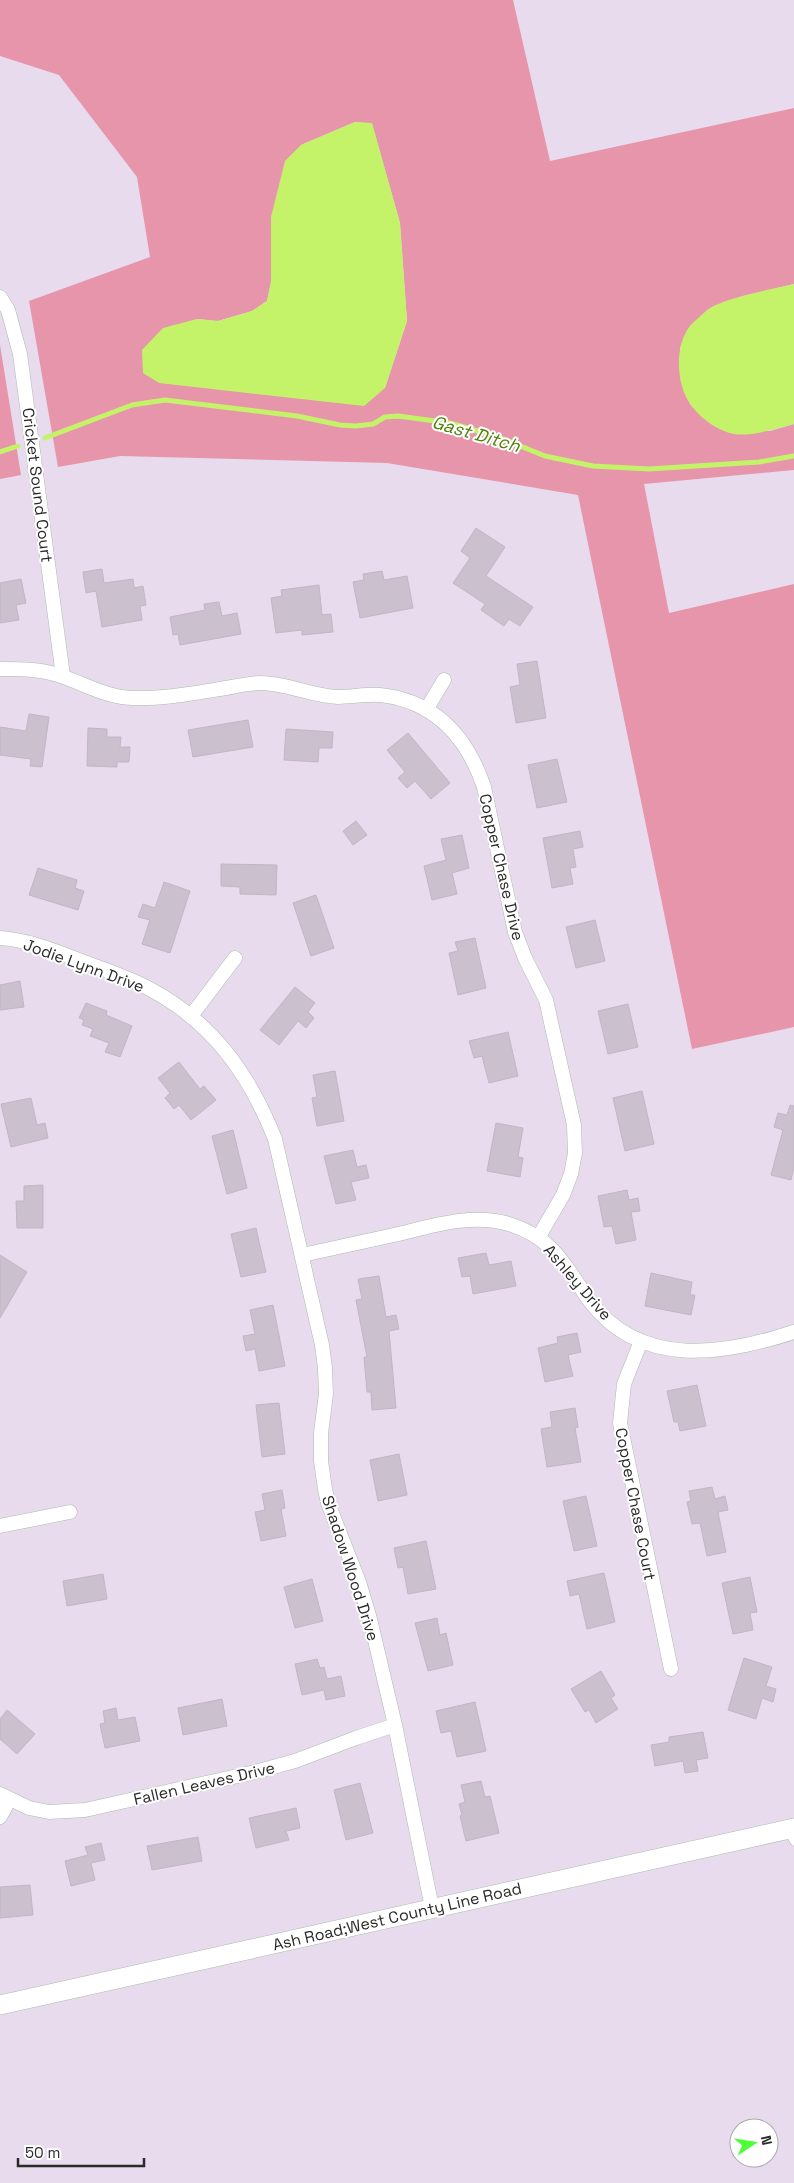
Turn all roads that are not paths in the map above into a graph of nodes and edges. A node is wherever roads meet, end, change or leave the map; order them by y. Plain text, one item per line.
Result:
1 (0, 297) edge
2 (0, 669) edge
3 (63, 676) junction
4 (444, 680) dead end
5 (426, 710) junction
6 (0, 938) edge
7 (235, 958) dead end
8 (191, 1016) junction
9 (538, 1238) junction
10 (302, 1255) junction
11 (794, 1332) edge
12 (641, 1341) junction
13 (70, 1512) dead end
14 (0, 1526) edge
15 (671, 1669) dead end
16 (395, 1725) junction
17 (4, 1797) edge
18 (0, 1817) edge
19 (792, 1833) edge
20 (432, 1908) junction
21 (0, 2005) edge

1 - 3 street, Cricket Sound Court
2 - 3 street, Copper Chase Drive
3 - 5 street, Copper Chase Drive
4 - 5 street
5 - 9 street, Copper Chase Drive
6 - 8 street, Jodie Lynn Drive
7 - 8 street
8 - 10 street, Shadow Wood Drive
9 - 10 street, Ashley Drive
9 - 12 street, Ashley Drive
10 - 16 street, Shadow Wood Drive
11 - 12 street, Ashley Drive
12 - 15 street, Copper Chase Court
13 - 14 street
16 - 17 street, Fallen Leaves Drive
16 - 20 street, Shadow Wood Drive
17 - 18 street
19 - 20 main road, Ash Road;West County Line Road
20 - 21 main road, Ash Road;West County Line Road

